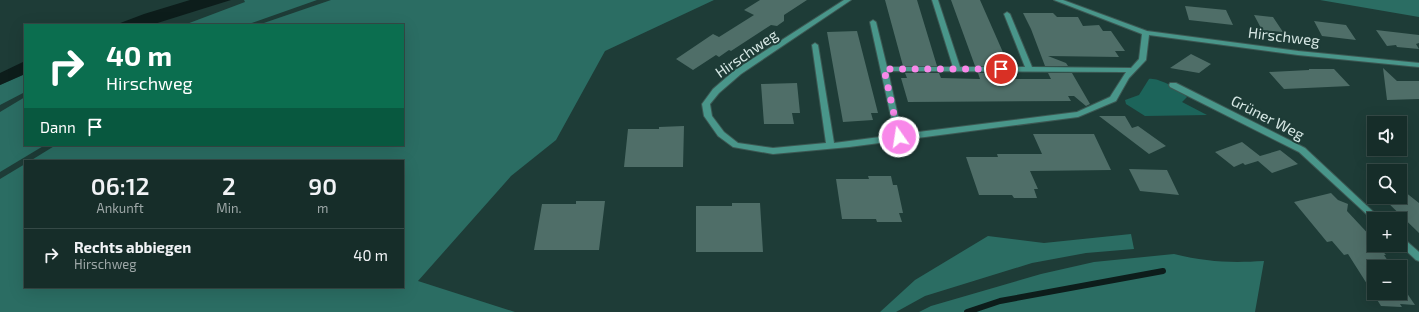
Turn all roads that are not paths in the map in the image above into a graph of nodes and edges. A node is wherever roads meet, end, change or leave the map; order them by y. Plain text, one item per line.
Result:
1 (848, 0) edge
2 (935, 0) edge
3 (1057, 0) edge
4 (1007, 14) dead end
5 (873, 22) dead end
6 (1146, 32) junction
7 (815, 45) dead end
8 (1419, 65) edge
9 (884, 69) junction
10 (957, 69) junction
11 (1030, 70) junction
12 (1133, 70) junction
13 (1172, 85) dead end
14 (899, 137) junction
15 (830, 145) junction
16 (1369, 212) edge
17 (1407, 246) edge
18 (1419, 257) edge

1 - 15 street, Hirschweg
2 - 10 street
3 - 6 street, Hirschweg
4 - 11 street
5 - 9 street
6 - 8 street, Hirschweg
6 - 12 street, Hirschweg
7 - 15 street
9 - 10 street
9 - 14 street
10 - 11 street
11 - 12 street
12 - 14 street, Hirschweg
13 - 16 street, Grüner Weg
14 - 15 street, Hirschweg
17 - 18 street

